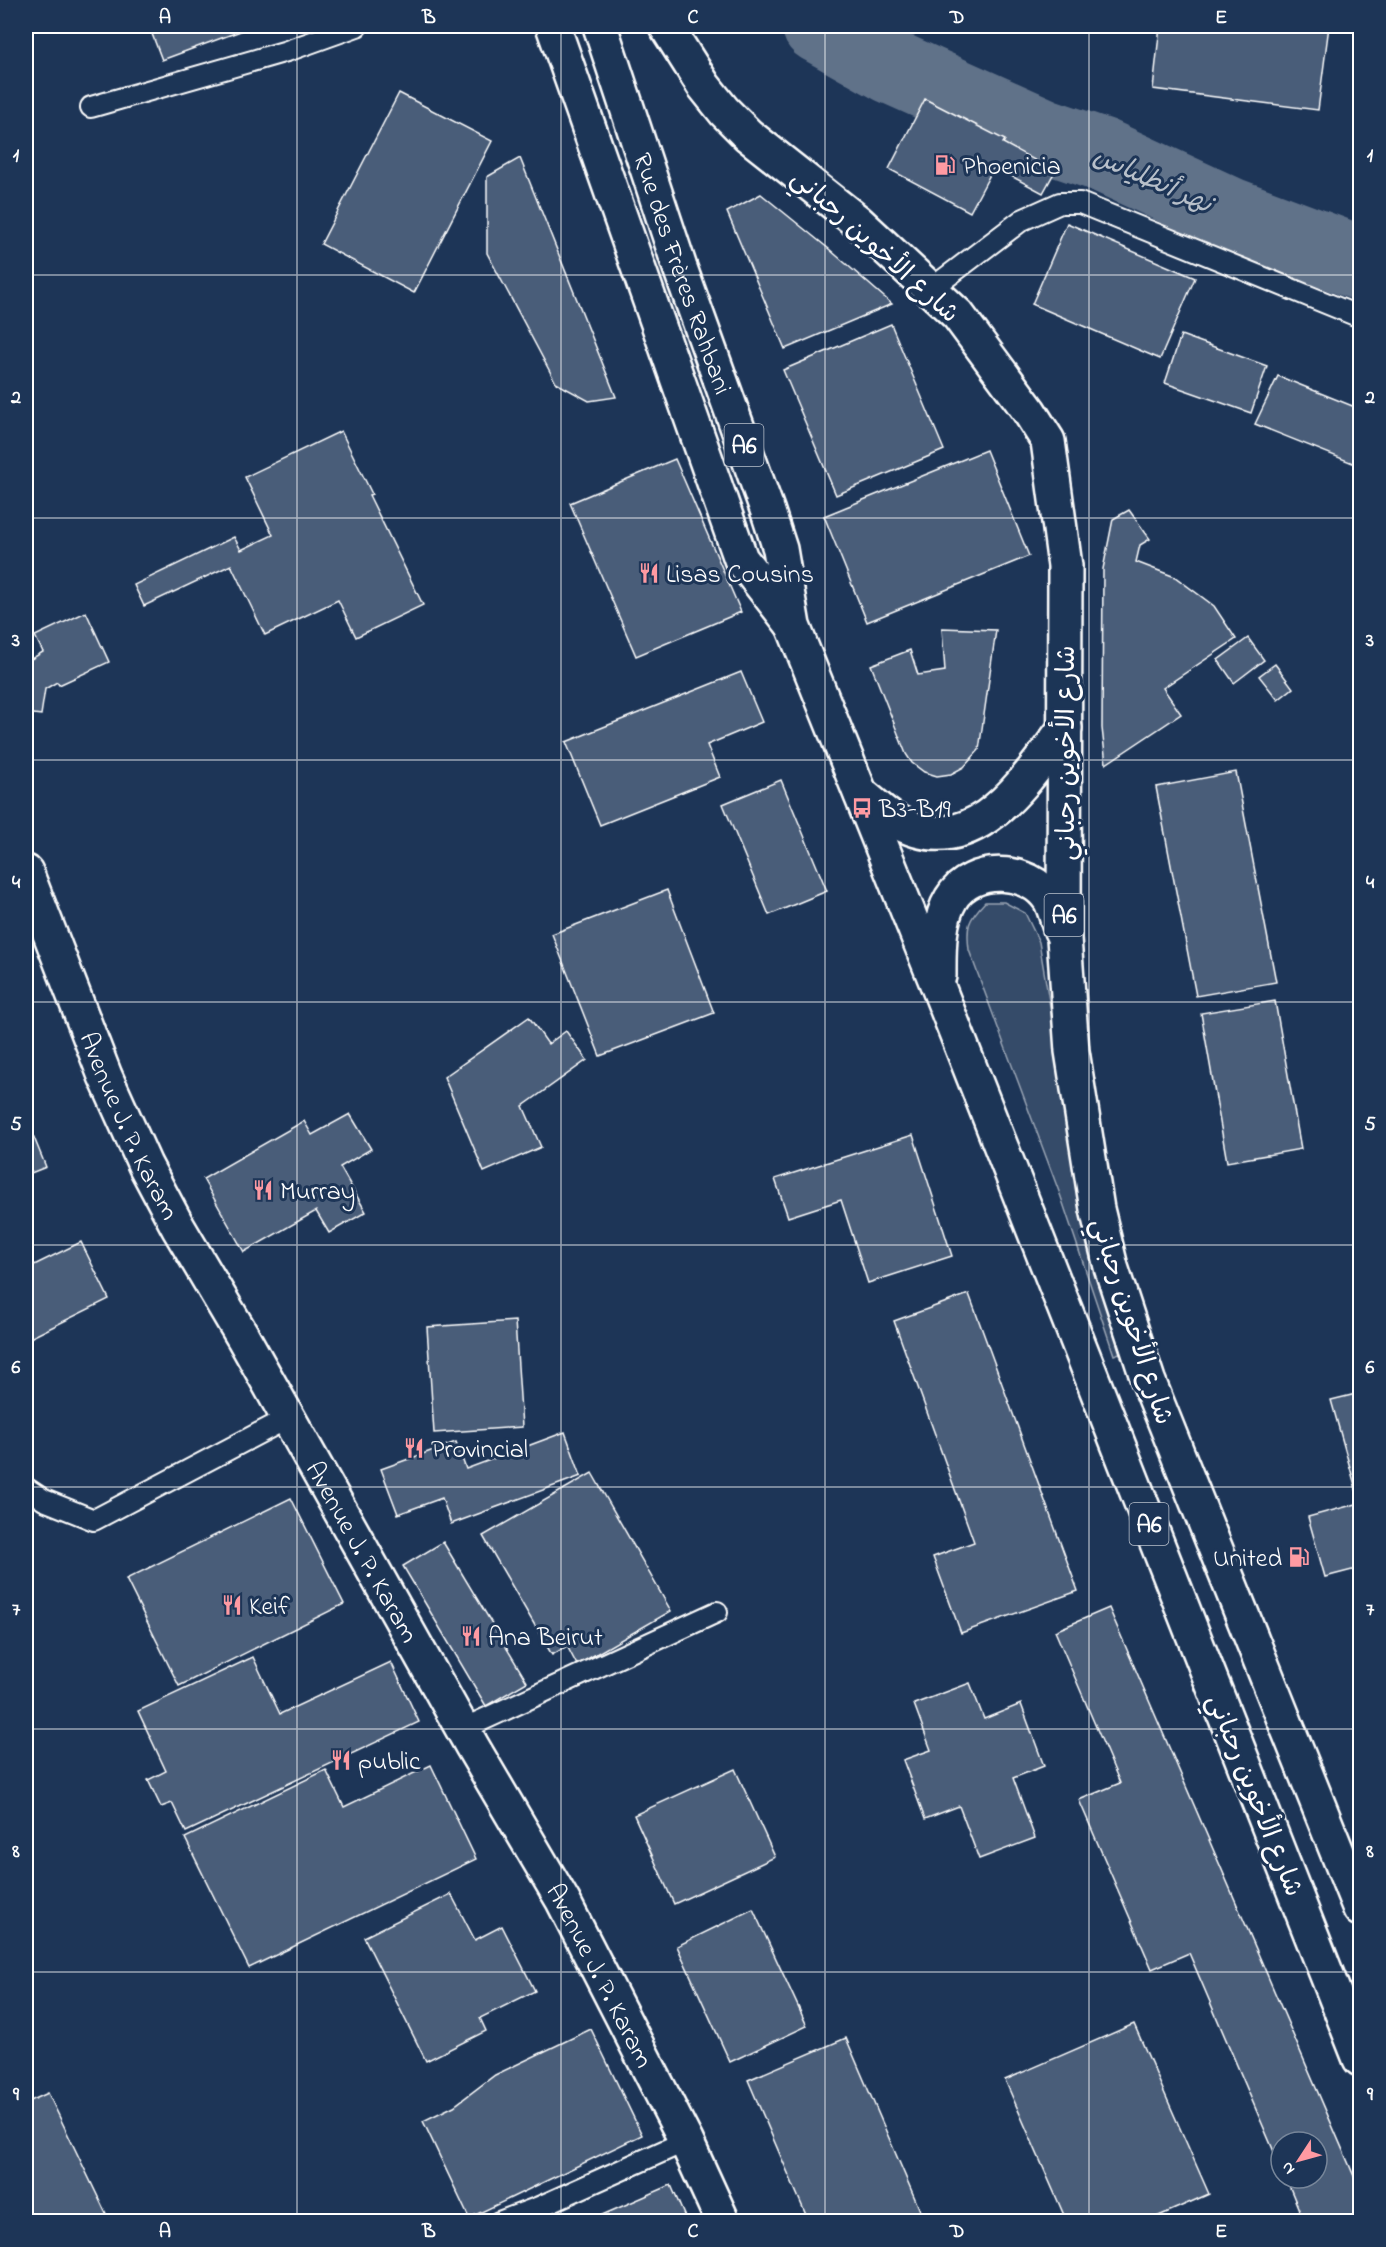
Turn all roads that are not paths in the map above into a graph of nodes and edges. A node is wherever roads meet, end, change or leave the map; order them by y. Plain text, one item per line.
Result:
1 (357, 26) edge
2 (553, 26) edge
3 (600, 26) edge
4 (666, 26) edge
5 (91, 107) dead end
6 (931, 289) junction
7 (1360, 317) edge
8 (794, 626) junction
9 (1065, 728) junction
10 (861, 794) junction
11 (26, 872) edge
12 (1064, 938) junction
13 (939, 988) junction
14 (288, 1418) junction
15 (26, 1488) edge
16 (717, 1612) dead end
17 (463, 1729) junction
18 (1360, 1909) edge
19 (1360, 2059) edge
20 (686, 2141) junction
21 (499, 2222) edge
22 (723, 2222) edge

1 - 5 lane
2 - 8 main road
3 - 8 main road, Rue des Frères Rahbani / A6
4 - 6 main road, شارع الأخوين رحباني / A6
6 - 7 lane
6 - 9 main road, شارع الأخوين رحباني / A6
8 - 10 main road, شارع الأخوين رحباني / A6
9 - 10 main road
9 - 12 main road, شارع الأخوين رحباني / A6
10 - 13 main road, شارع الأخوين رحباني / A6
11 - 14 main road, Avenue J. P. Karam
12 - 13 main road
12 - 18 main road, شارع الأخوين رحباني / A6
13 - 19 main road, شارع الأخوين رحباني / A6
14 - 15 lane
14 - 17 main road, Avenue J. P. Karam
16 - 17 lane
17 - 20 main road, Avenue J. P. Karam
20 - 21 lane
20 - 22 main road, Avenue J. P. Karam

